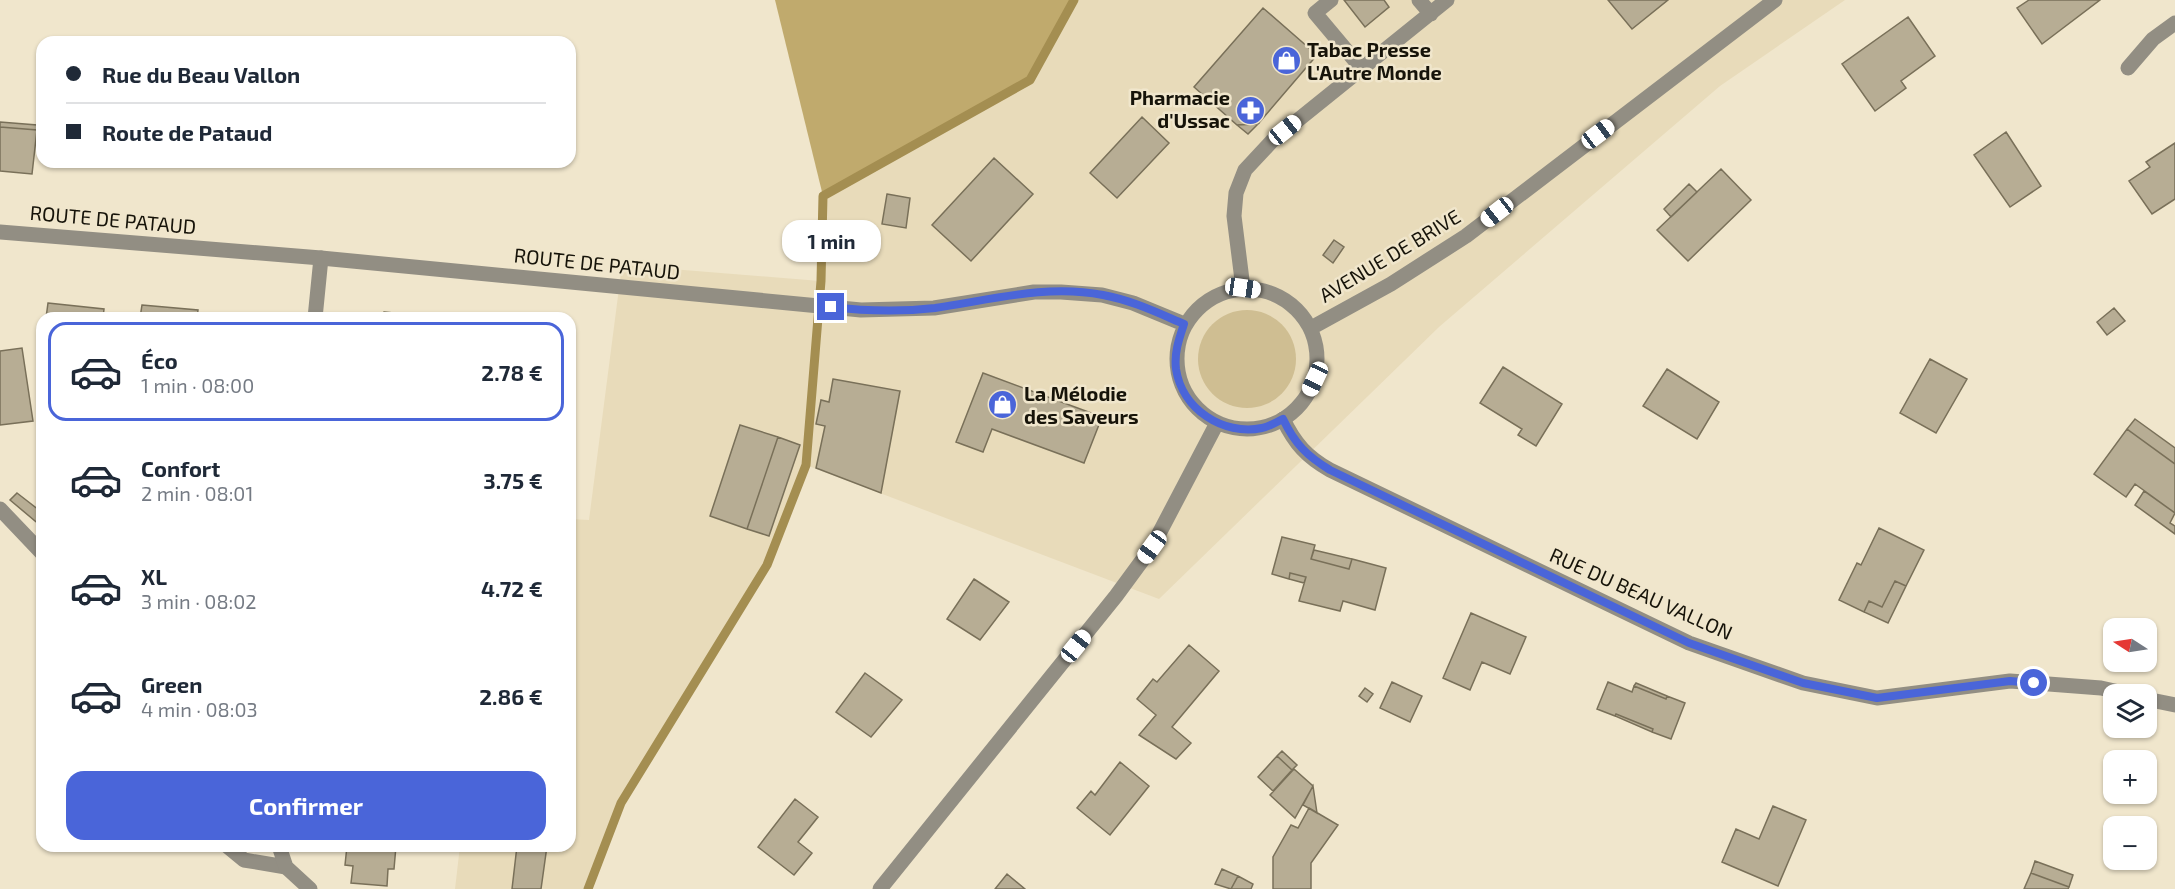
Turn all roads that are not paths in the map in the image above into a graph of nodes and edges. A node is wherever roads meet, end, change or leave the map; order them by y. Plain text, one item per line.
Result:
1 (1331, 0) edge
2 (1419, 0) edge
3 (1447, 0) edge
4 (1776, 0) edge
5 (1431, 14) junction
6 (2175, 23) edge
7 (2127, 68) dead end
8 (1362, 69) junction
9 (0, 232) edge
10 (321, 258) junction
11 (1243, 288) junction
12 (316, 312) edge
13 (1184, 324) junction
14 (1311, 328) junction
15 (1283, 419) junction
16 (1216, 423) junction
17 (0, 509) edge
18 (36, 547) edge
19 (2103, 688) edge
20 (2157, 701) edge
21 (2175, 705) edge
22 (234, 852) edge
23 (281, 852) edge
24 (286, 867) junction
25 (310, 889) edge
26 (879, 889) edge

1 - 8 street
2 - 5 street
3 - 5 street
4 - 14 street, AVENUE DE BRIVE
5 - 8 street
6 - 7 street
8 - 11 street
9 - 10 street, ROUTE DE PATAUD
10 - 12 street
10 - 13 street, ROUTE DE PATAUD
11 - 13 street
11 - 14 street
13 - 16 street
14 - 15 street
15 - 16 street
15 - 19 street, RUE DU BEAU VALLON
16 - 26 street
17 - 18 street
20 - 21 street
22 - 24 street
23 - 24 street
24 - 25 street

